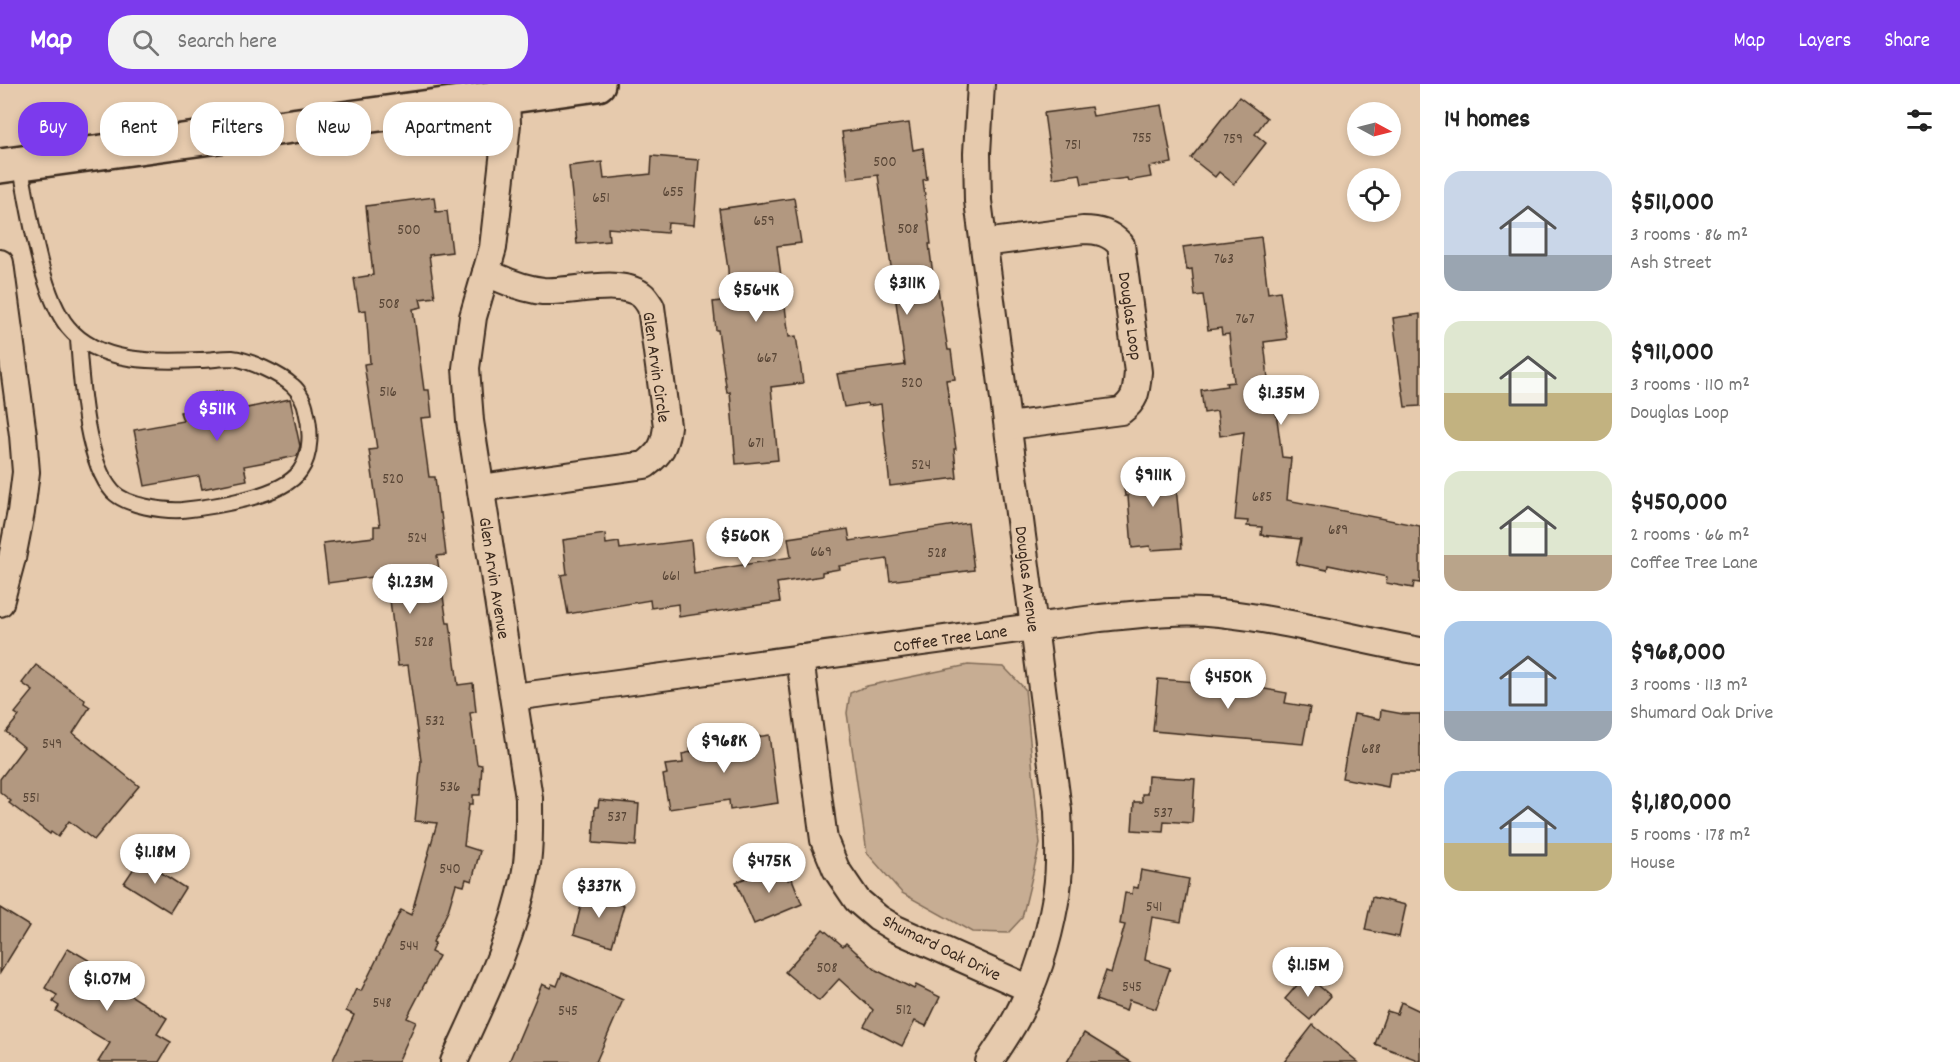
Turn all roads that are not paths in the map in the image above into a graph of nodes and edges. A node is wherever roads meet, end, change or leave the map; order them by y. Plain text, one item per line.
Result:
1 (598, 84) edge
2 (981, 84) edge
3 (504, 90) edge
4 (10, 164) edge
5 (984, 243) junction
6 (0, 262) edge
7 (486, 273) junction
8 (78, 339) junction
9 (1008, 426) junction
10 (482, 488) junction
11 (6, 558) edge
12 (0, 603) edge
13 (1034, 627) junction
14 (1420, 651) edge
15 (800, 658) junction
16 (514, 697) junction
17 (1030, 989) junction
18 (454, 1062) edge
19 (990, 1062) edge

1 - 3 main road
2 - 5 street, Douglas Avenue
3 - 4 main road
3 - 7 street, Glen Arvin Avenue
4 - 8 lane
5 - 9 street, Douglas Avenue
5 - 9 street, Douglas Loop
6 - 11 street
7 - 10 street, Glen Arvin Avenue
7 - 10 street, Glen Arvin Circle
8 - 8 lane
9 - 13 street, Douglas Avenue
10 - 16 street, Glen Arvin Avenue
11 - 12 street
13 - 14 street, Coffee Tree Lane
13 - 15 street, Coffee Tree Lane
13 - 17 street, Douglas Avenue
15 - 16 street, Coffee Tree Lane
15 - 17 street, Shumard Oak Drive
16 - 18 street, Glen Arvin Avenue
17 - 19 street, Douglas Avenue

